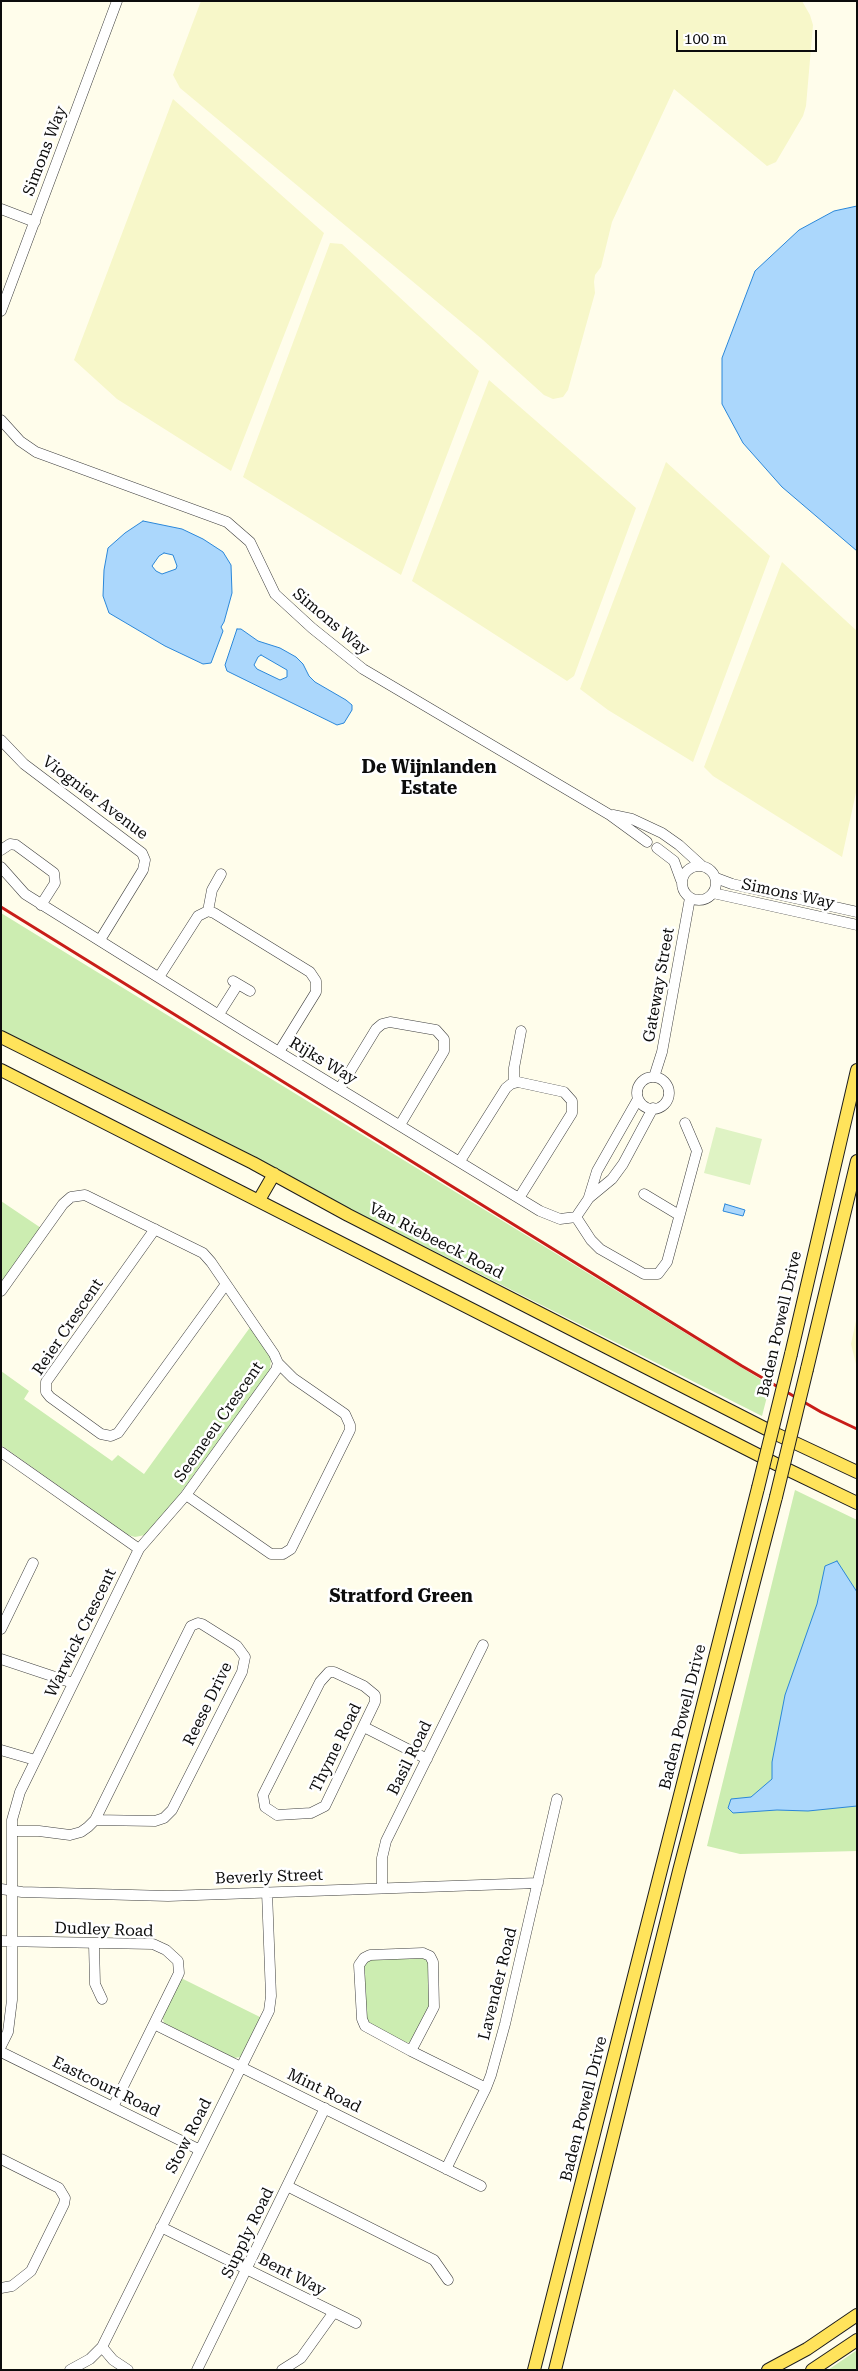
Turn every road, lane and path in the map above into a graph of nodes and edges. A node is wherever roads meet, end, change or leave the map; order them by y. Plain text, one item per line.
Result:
1 (117, 1) edge
2 (1, 209) edge
3 (35, 222) junction
4 (1, 311) edge
5 (1, 420) edge
6 (1, 740) edge
7 (610, 815) junction
8 (647, 842) dead end
9 (657, 848) dead end
10 (1, 850) edge
11 (700, 865) junction
12 (1, 867) edge
13 (221, 874) dead end
14 (716, 878) junction
15 (681, 880) junction
16 (713, 893) junction
17 (690, 898) junction
18 (41, 905) junction
19 (208, 911) junction
20 (857, 912) edge
21 (857, 925) edge
22 (100, 940) junction
23 (159, 977) junction
24 (250, 991) dead end
25 (219, 1014) junction
26 (521, 1031) dead end
27 (1, 1037) edge
28 (279, 1052) junction
29 (1, 1070) edge
30 (857, 1070) edge
31 (654, 1077) junction
32 (514, 1083) junction
33 (340, 1088) junction
34 (638, 1099) junction
35 (653, 1108) junction
36 (685, 1123) dead end
37 (400, 1125) junction
38 (616, 1138) junction
39 (632, 1148) junction
40 (460, 1161) junction
41 (857, 1162) edge
42 (274, 1174) junction
43 (644, 1194) dead end
44 (518, 1198) junction
45 (589, 1198) junction
46 (259, 1200) junction
47 (679, 1215) junction
48 (576, 1217) junction
49 (155, 1229) junction
50 (226, 1284) junction
51 (1, 1291) edge
52 (278, 1363) junction
53 (1, 1452) edge
54 (857, 1472) edge
55 (186, 1495) junction
56 (857, 1503) edge
57 (139, 1548) junction
58 (33, 1563) dead end
59 (1, 1629) edge
60 (483, 1645) dead end
61 (1, 1659) edge
62 (72, 1684) junction
63 (364, 1727) junction
64 (1, 1750) edge
65 (427, 1759) junction
66 (35, 1760) junction
67 (557, 1799) dead end
68 (95, 1820) junction
69 (8, 1824) edge
70 (538, 1882) junction
71 (382, 1888) junction
72 (1, 1889) edge
73 (13, 1891) junction
74 (267, 1892) junction
75 (1, 1941) edge
76 (12, 1943) junction
77 (94, 1944) junction
78 (102, 1999) dead end
79 (154, 2024) junction
80 (1, 2046) edge
81 (411, 2051) junction
82 (1, 2052) edge
83 (241, 2067) junction
84 (486, 2088) junction
85 (113, 2107) junction
86 (325, 2108) junction
87 (198, 2149) junction
88 (1, 2159) edge
89 (446, 2169) junction
90 (287, 2186) junction
91 (481, 2186) dead end
92 (161, 2227) junction
93 (247, 2269) junction
94 (448, 2280) dead end
95 (1, 2288) edge
96 (334, 2312) junction
97 (857, 2316) edge
98 (356, 2324) dead end
99 (857, 2340) edge
100 (102, 2346) junction
101 (70, 2370) edge
102 (128, 2370) edge
103 (197, 2370) edge
104 (282, 2370) edge
105 (534, 2370) edge
106 (555, 2370) edge
107 (768, 2370) edge
108 (812, 2370) edge

1 - 3 street, Simons Way
2 - 3 street
3 - 4 street, Simons Way
5 - 7 street, Simons Way
6 - 22 street, Viognier Avenue
7 - 8 street, Simons Way
7 - 11 street, Simons Way
9 - 15 street
10 - 18 street
11 - 14 street
11 - 15 street
12 - 18 street, Rijks Way
13 - 19 street
14 - 16 street
14 - 20 street, Simons Way
15 - 17 street
16 - 17 street
16 - 21 street, Simons Way
17 - 31 street, Gateway Street
18 - 22 street, Rijks Way
19 - 23 street
19 - 28 street
22 - 23 street, Rijks Way
23 - 25 street, Rijks Way
24 - 25 street
25 - 28 street, Rijks Way
26 - 32 street
27 - 42 main road, Van Riebeeck Road
28 - 33 street, Rijks Way
29 - 46 main road
30 - 105 main road, Baden Powell Drive, bridge
31 - 34 street
31 - 35 street
32 - 40 street
32 - 44 street
33 - 37 street, Rijks Way
33 - 37 street
34 - 35 street
34 - 38 street
35 - 39 street
36 - 47 street
37 - 40 street, Rijks Way
38 - 39 street
38 - 45 street
39 - 45 street
40 - 44 street, Rijks Way
41 - 106 main road, bridge
42 - 46 main road
42 - 54 main road, Van Riebeeck Road
43 - 47 street
44 - 48 street, Rijks Way
45 - 48 street
46 - 56 main road
47 - 48 street
49 - 50 street, Seemeeu Crescent
49 - 50 street, Reier Crescent
49 - 51 street, Seemeeu Crescent
50 - 52 street, Seemeeu Crescent
52 - 55 street, Seemeeu Crescent
52 - 55 street
53 - 57 street
55 - 57 street, Seemeeu Crescent
57 - 62 street, Warwick Crescent
58 - 59 street
60 - 65 street, Basil Road
61 - 62 street
62 - 66 street, Warwick Crescent
63 - 63 street, Thyme Road
63 - 65 street
64 - 66 street
65 - 71 street, Basil Road
66 - 69 street, Warwick Crescent
67 - 70 street, Lavender Road
68 - 68 street, Reese Drive
68 - 69 street, Reese Drive
69 - 73 street, Warwick Crescent
70 - 71 street, Beverly Street
70 - 84 street, Lavender Road
71 - 74 street, Beverly Street
72 - 73 street, Beverly Street
73 - 74 street, Beverly Street
73 - 76 street, Warwick Crescent
74 - 83 street, Stow Road
75 - 76 street, Dudley Road
76 - 77 street, Dudley Road
76 - 80 street, Warwick Crescent
77 - 78 street
77 - 79 street, Dudley Road
79 - 83 street, Mint Road
79 - 85 street, Dudley Road
81 - 81 street
81 - 84 street
82 - 85 street, Eastcourt Road
83 - 86 street, Mint Road
83 - 87 street, Stow Road
84 - 89 street, Lavender Road
85 - 87 street, Eastcourt Road
86 - 89 street, Mint Road
86 - 90 street, Supply Road
87 - 92 street, Stow Road
88 - 95 street
89 - 91 street, Mint Road
90 - 93 street, Supply Road
90 - 94 street
92 - 93 street, Bent Way
92 - 100 street, Stow Road
93 - 96 street, Bent Way
93 - 103 street, Supply Road
96 - 98 street, Bent Way
96 - 104 street
97 - 107 main road
99 - 108 main road
100 - 101 street, Stow Road
100 - 102 street

